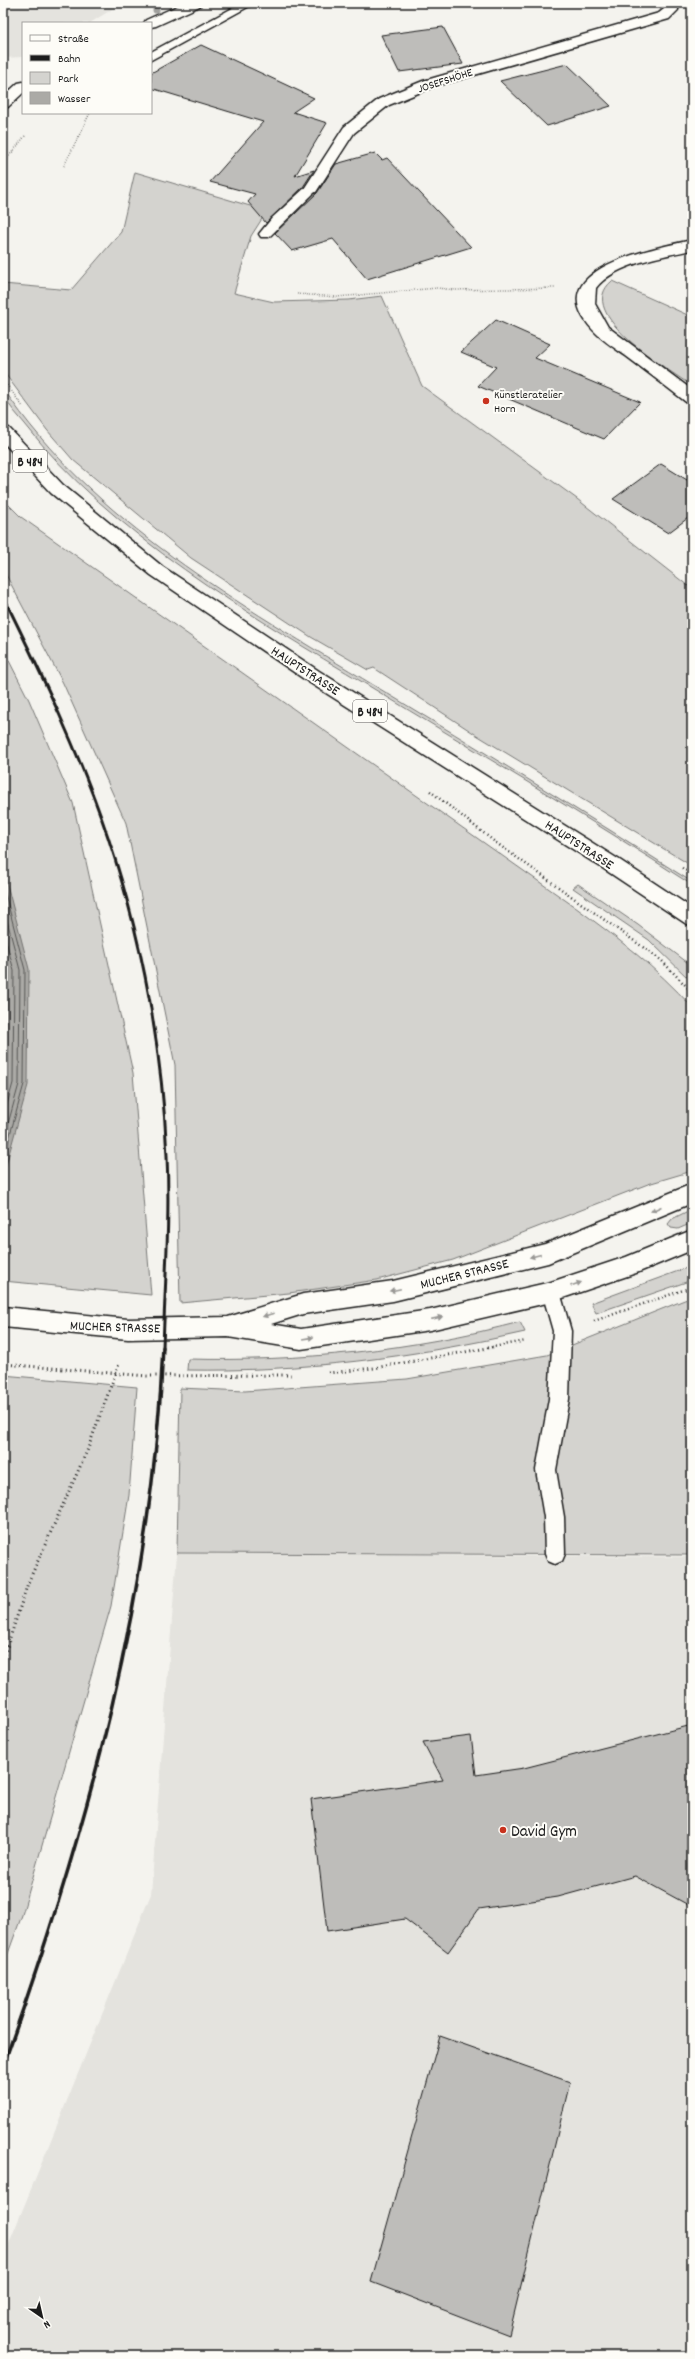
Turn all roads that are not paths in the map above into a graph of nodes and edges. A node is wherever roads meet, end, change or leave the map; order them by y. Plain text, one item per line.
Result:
1 (195, 3) edge
2 (250, 3) edge
3 (671, 3) edge
4 (152, 23) edge
5 (152, 56) edge
6 (22, 87) edge
7 (3, 104) edge
8 (311, 189) joint
9 (265, 234) dead end
10 (692, 245) edge
11 (692, 398) edge
12 (3, 432) edge
13 (692, 918) edge
14 (692, 1193) edge
15 (692, 1240) edge
16 (551, 1292) junction
17 (3, 1317) edge
18 (228, 1327) junction
19 (556, 1554) dead end

1 - 4 main road
2 - 5 lane
3 - 8 main road, JOSEFSHÖHE
6 - 7 main road
8 - 9 lane, JOSEFSHÖHE
10 - 11 main road
12 - 13 main road, HAUPTSTRASSE / B 484
14 -> 18 main road, MUCHER STRASSE
16 -> 15 main road, MUCHER STRASSE
18 -> 16 main road, MUCHER STRASSE
16 - 19 lane
17 - 18 main road, MUCHER STRASSE

